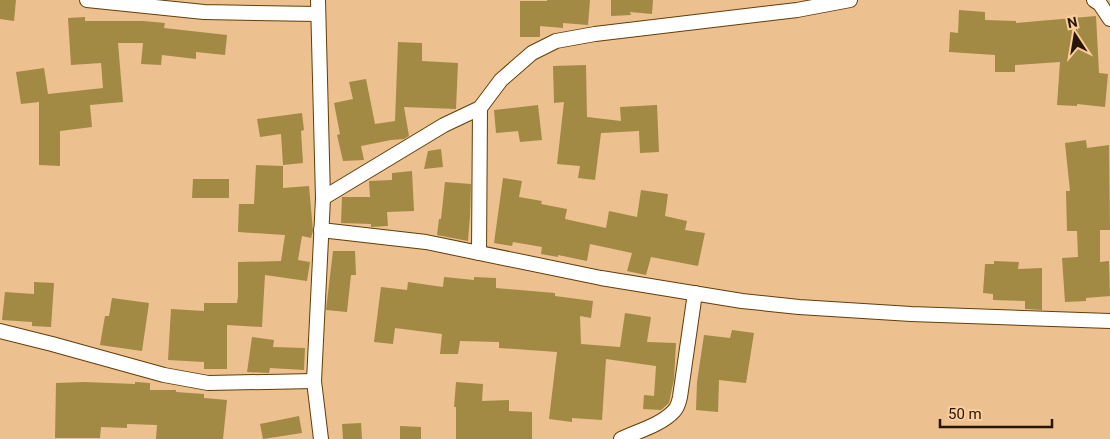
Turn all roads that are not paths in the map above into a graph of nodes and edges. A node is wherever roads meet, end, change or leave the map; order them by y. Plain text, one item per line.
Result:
1 (87, 0) edge
2 (850, 0) edge
3 (1094, 0) edge
4 (318, 7) edge
5 (1110, 19) edge
6 (480, 108) junction
7 (323, 198) junction
8 (321, 230) junction
9 (478, 253) junction
10 (695, 293) junction
11 (1110, 321) edge
12 (0, 331) edge
13 (314, 381) junction
14 (321, 439) edge
15 (621, 439) edge

1 - 4 street
2 - 6 street
3 - 5 street
4 - 7 street
6 - 7 street
6 - 9 street
7 - 8 street
8 - 9 street
8 - 13 street
9 - 10 street
10 - 11 street
10 - 15 street
12 - 13 street
13 - 14 street

